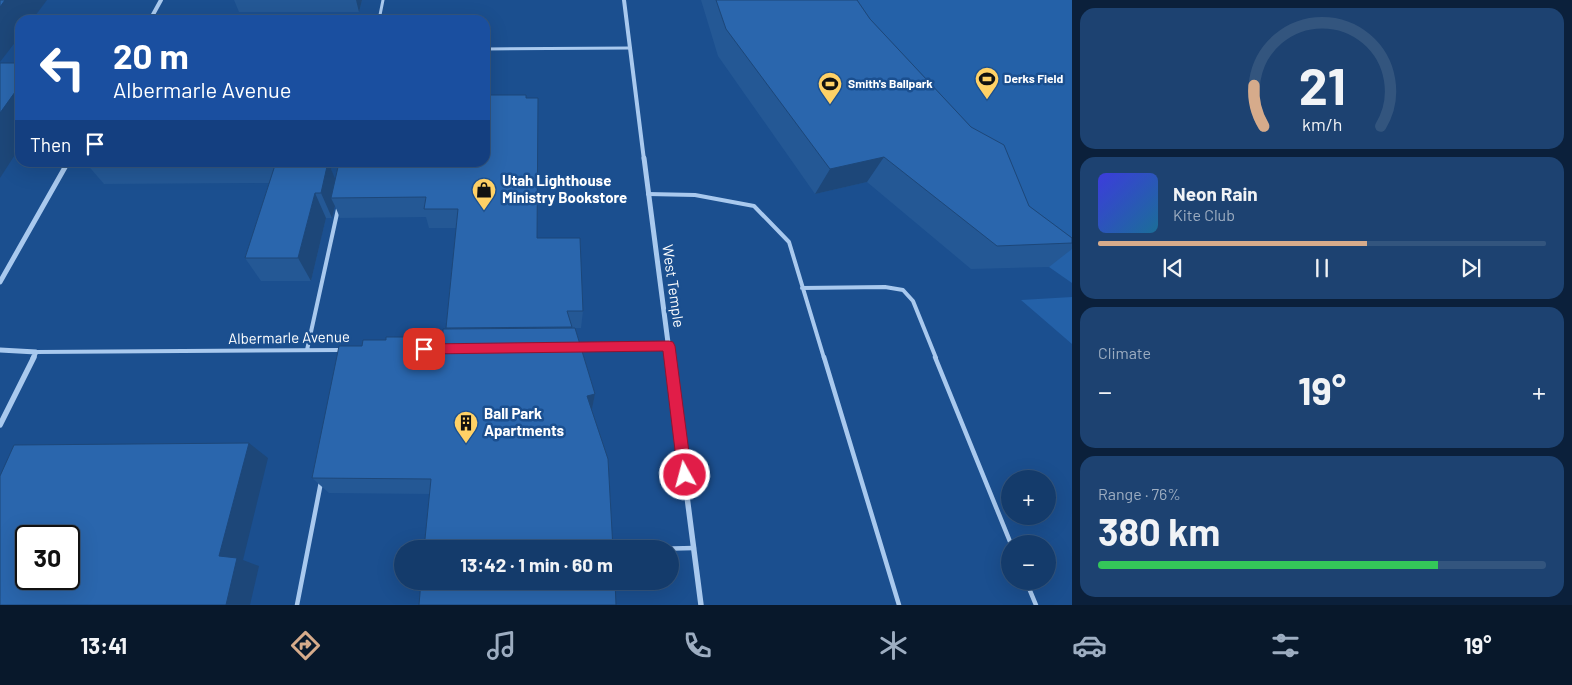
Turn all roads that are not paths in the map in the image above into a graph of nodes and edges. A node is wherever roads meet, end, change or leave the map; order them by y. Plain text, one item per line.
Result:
1 (161, 0) edge
2 (384, 0) edge
3 (624, 0) edge
4 (153, 15) edge
5 (380, 15) edge
6 (630, 48) junction
7 (490, 49) edge
8 (65, 167) edge
9 (347, 167) edge
10 (344, 181) edge
11 (648, 194) junction
12 (340, 200) edge
13 (0, 282) edge
14 (802, 288) junction
15 (669, 346) junction
16 (575, 347) edge
17 (0, 350) edge
18 (307, 350) junction
19 (348, 350) edge
20 (36, 352) junction
21 (0, 424) edge
22 (323, 473) edge
23 (1007, 535) edge
24 (679, 548) edge
25 (694, 548) junction
26 (1030, 590) edge
27 (296, 605) edge
28 (701, 605) edge
29 (899, 605) edge
30 (1036, 605) edge

1 - 4 street
2 - 5 lane
3 - 6 street, West Temple
6 - 7 lane
6 - 11 street, West Temple
8 - 13 street
9 - 10 lane
11 - 14 lane
11 - 15 street, West Temple
12 - 18 lane
14 - 23 lane
14 - 29 lane
15 - 16 lane
15 - 25 street, West Temple
17 - 20 street, Albermarle Avenue
18 - 19 lane, Albermarle Avenue
18 - 20 lane, Albermarle Avenue
20 - 21 street
22 - 27 lane
24 - 25 lane
25 - 28 street, West Temple
26 - 30 lane

